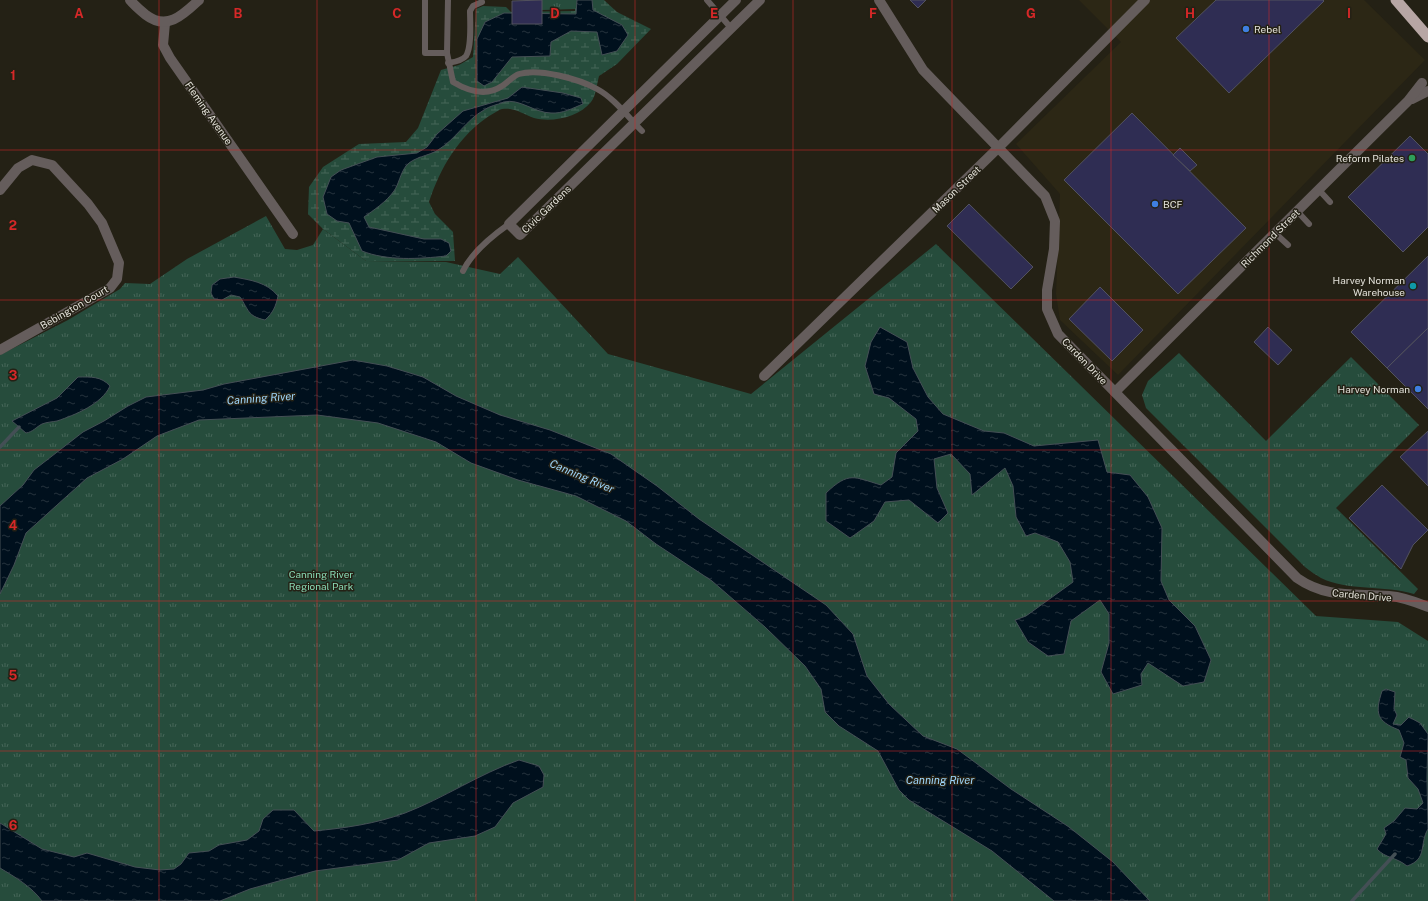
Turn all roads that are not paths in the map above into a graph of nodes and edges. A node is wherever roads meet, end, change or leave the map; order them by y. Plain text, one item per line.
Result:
1 (130, 0) edge
2 (199, 0) edge
3 (425, 0) edge
4 (448, 0) edge
5 (707, 0) edge
6 (736, 0) edge
7 (760, 0) edge
8 (879, 0) edge
9 (1144, 0) edge
10 (1396, 0) edge
11 (482, 2) dead end
12 (720, 16) junction
13 (165, 23) junction
14 (731, 28) junction
15 (1428, 37) edge
16 (447, 53) junction
17 (448, 63) junction
18 (1425, 87) edge
19 (622, 112) junction
20 (638, 127) junction
21 (998, 148) junction
22 (0, 190) edge
23 (1319, 190) junction
24 (1330, 202) dead end
25 (1297, 211) junction
26 (509, 224) junction
27 (1309, 224) dead end
28 (1276, 233) junction
29 (294, 234) dead end
30 (1288, 245) dead end
31 (463, 271) dead end
32 (0, 350) edge
33 (764, 376) dead end
34 (1115, 392) junction
35 (1428, 607) edge

1 - 13 street
2 - 13 street
3 - 16 lane
4 - 16 lane
5 - 12 lane
6 - 12 street, Civic Gardens
7 - 14 street, Civic Gardens
8 - 21 street, Carden Drive
9 - 21 street, Mason Street
10 - 15 highway
11 - 17 lane
12 - 14 lane
12 - 19 street, Civic Gardens
13 - 29 street, Fleming Avenue
14 - 20 street, Civic Gardens
16 - 17 lane
17 - 19 lane
18 - 23 street, Richmond Street
19 - 20 lane
19 - 26 street, Civic Gardens
20 - 26 street, Civic Gardens
21 - 33 street, Mason Street
21 - 34 street, Carden Drive
22 - 32 street, Bebington Court
23 - 24 lane
23 - 25 street, Richmond Street
25 - 27 lane
25 - 28 street, Richmond Street
26 - 31 lane
28 - 30 lane
28 - 34 street, Richmond Street
34 - 35 street, Carden Drive

